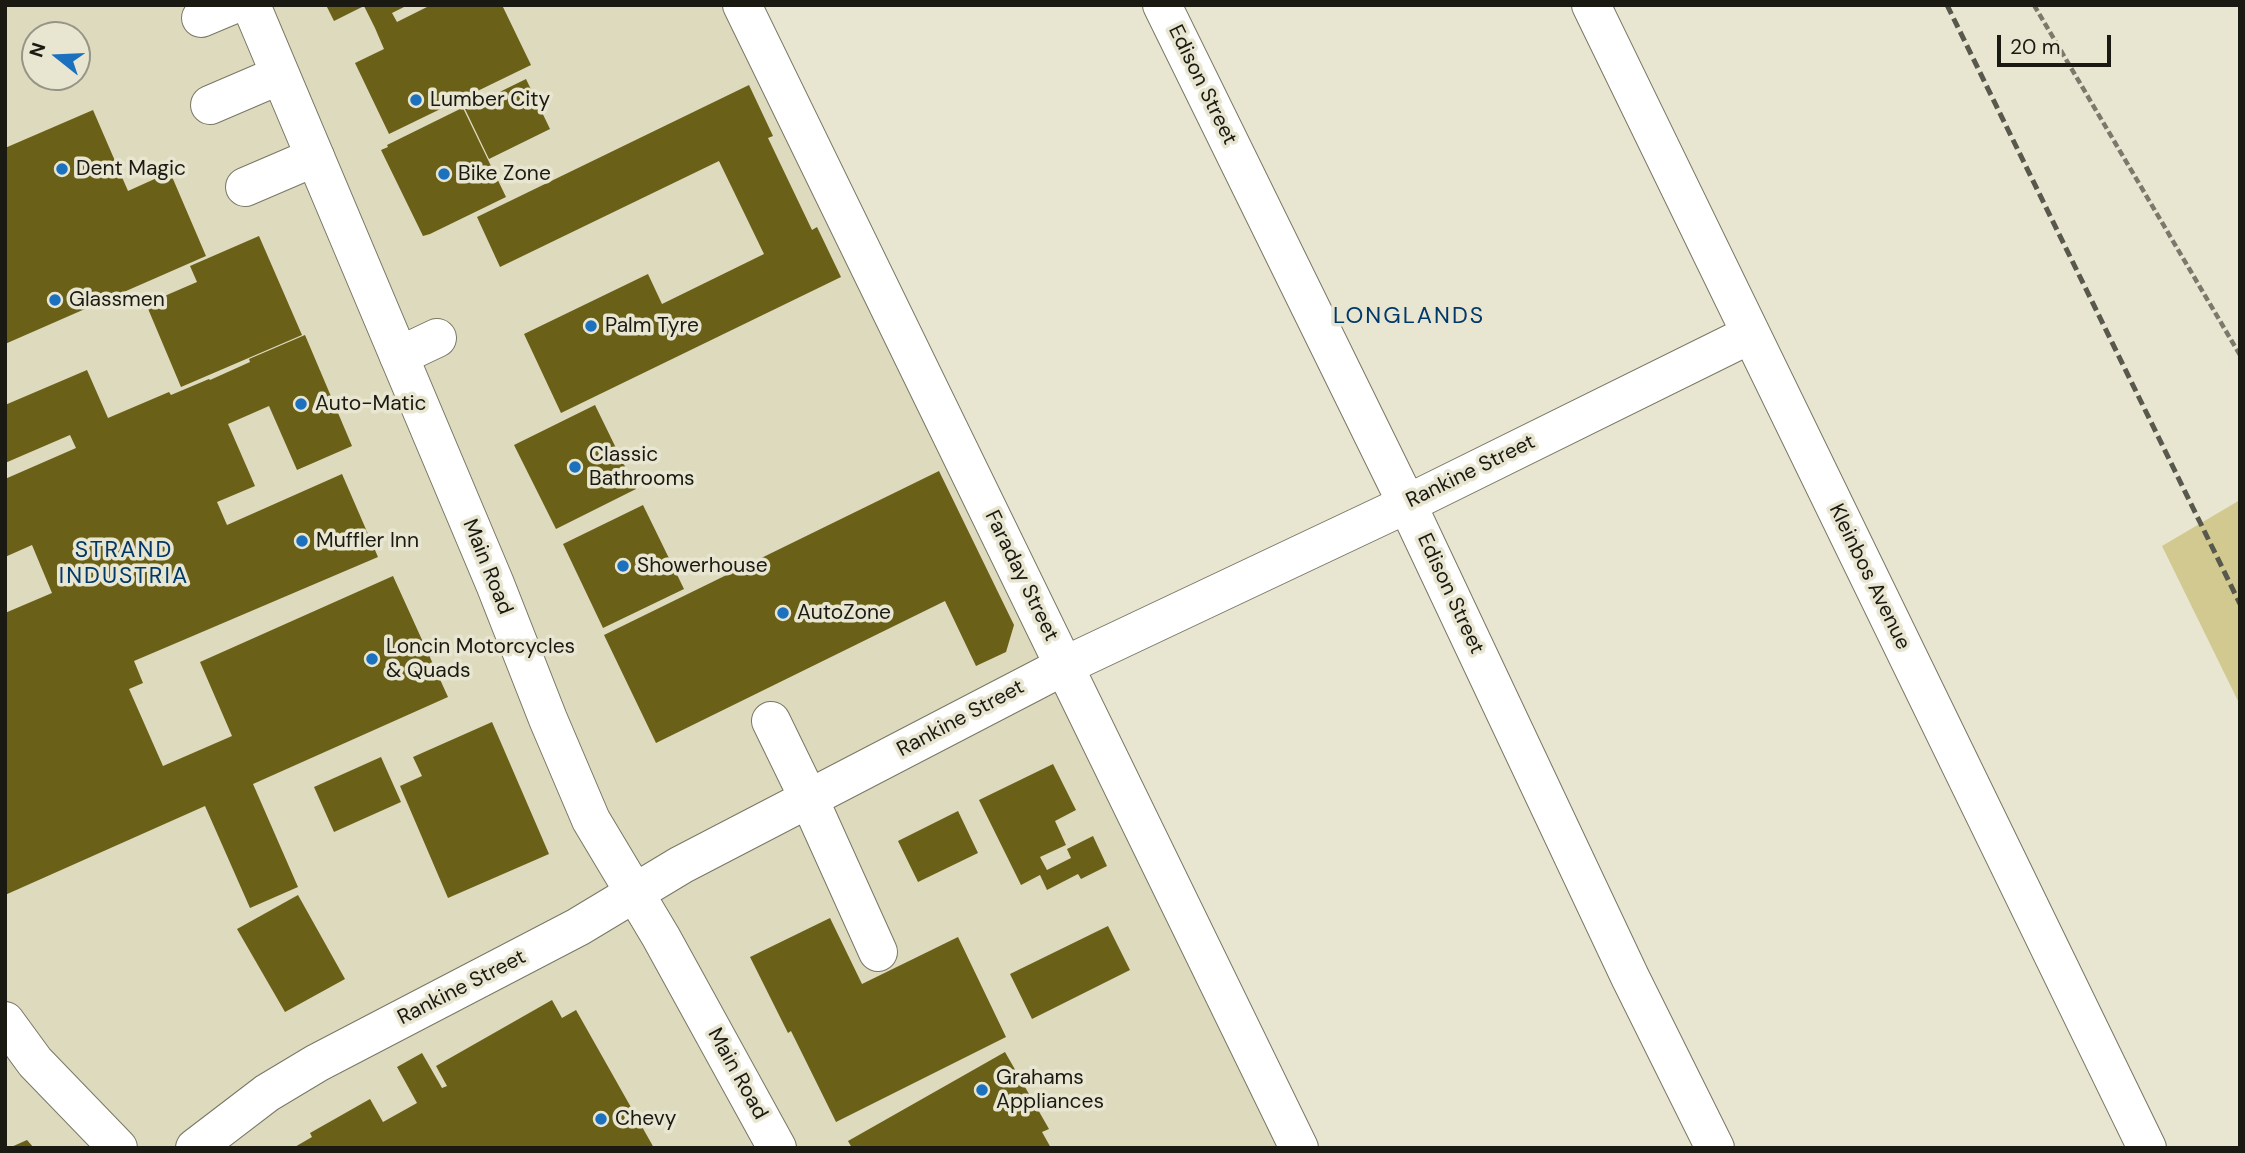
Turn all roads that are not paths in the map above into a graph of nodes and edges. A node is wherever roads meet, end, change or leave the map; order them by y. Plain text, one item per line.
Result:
1 (251, 5) edge
2 (743, 5) edge
3 (1163, 5) edge
4 (1591, 5) edge
5 (280, 75) junction
6 (210, 105) dead end
7 (315, 157) junction
8 (245, 187) dead end
9 (1751, 334) junction
10 (437, 338) dead end
11 (399, 356) junction
12 (1407, 503) junction
13 (1065, 666) junction
14 (771, 721) dead end
15 (809, 799) junction
16 (635, 894) junction
17 (878, 952) dead end
18 (5, 1021) edge
19 (118, 1148) edge
20 (195, 1148) edge
21 (777, 1148) edge
22 (1299, 1148) edge
23 (1715, 1148) edge
24 (2147, 1148) edge

1 - 5 street, Main Road
2 - 13 street, Faraday Street
3 - 12 street, Edison Street
4 - 9 street, Kleinbos Avenue
5 - 6 street
5 - 7 street, Main Road
7 - 8 street
7 - 11 street, Main Road
9 - 12 street, Rankine Street
9 - 24 street, Kleinbos Avenue
10 - 11 street
11 - 16 street, Main Road
12 - 13 street, Rankine Street
12 - 23 street, Edison Street
13 - 15 street, Rankine Street
13 - 22 street, Faraday Street
14 - 15 street
15 - 16 street, Rankine Street
15 - 17 street
16 - 20 street, Rankine Street
16 - 21 street, Main Road
18 - 19 street

